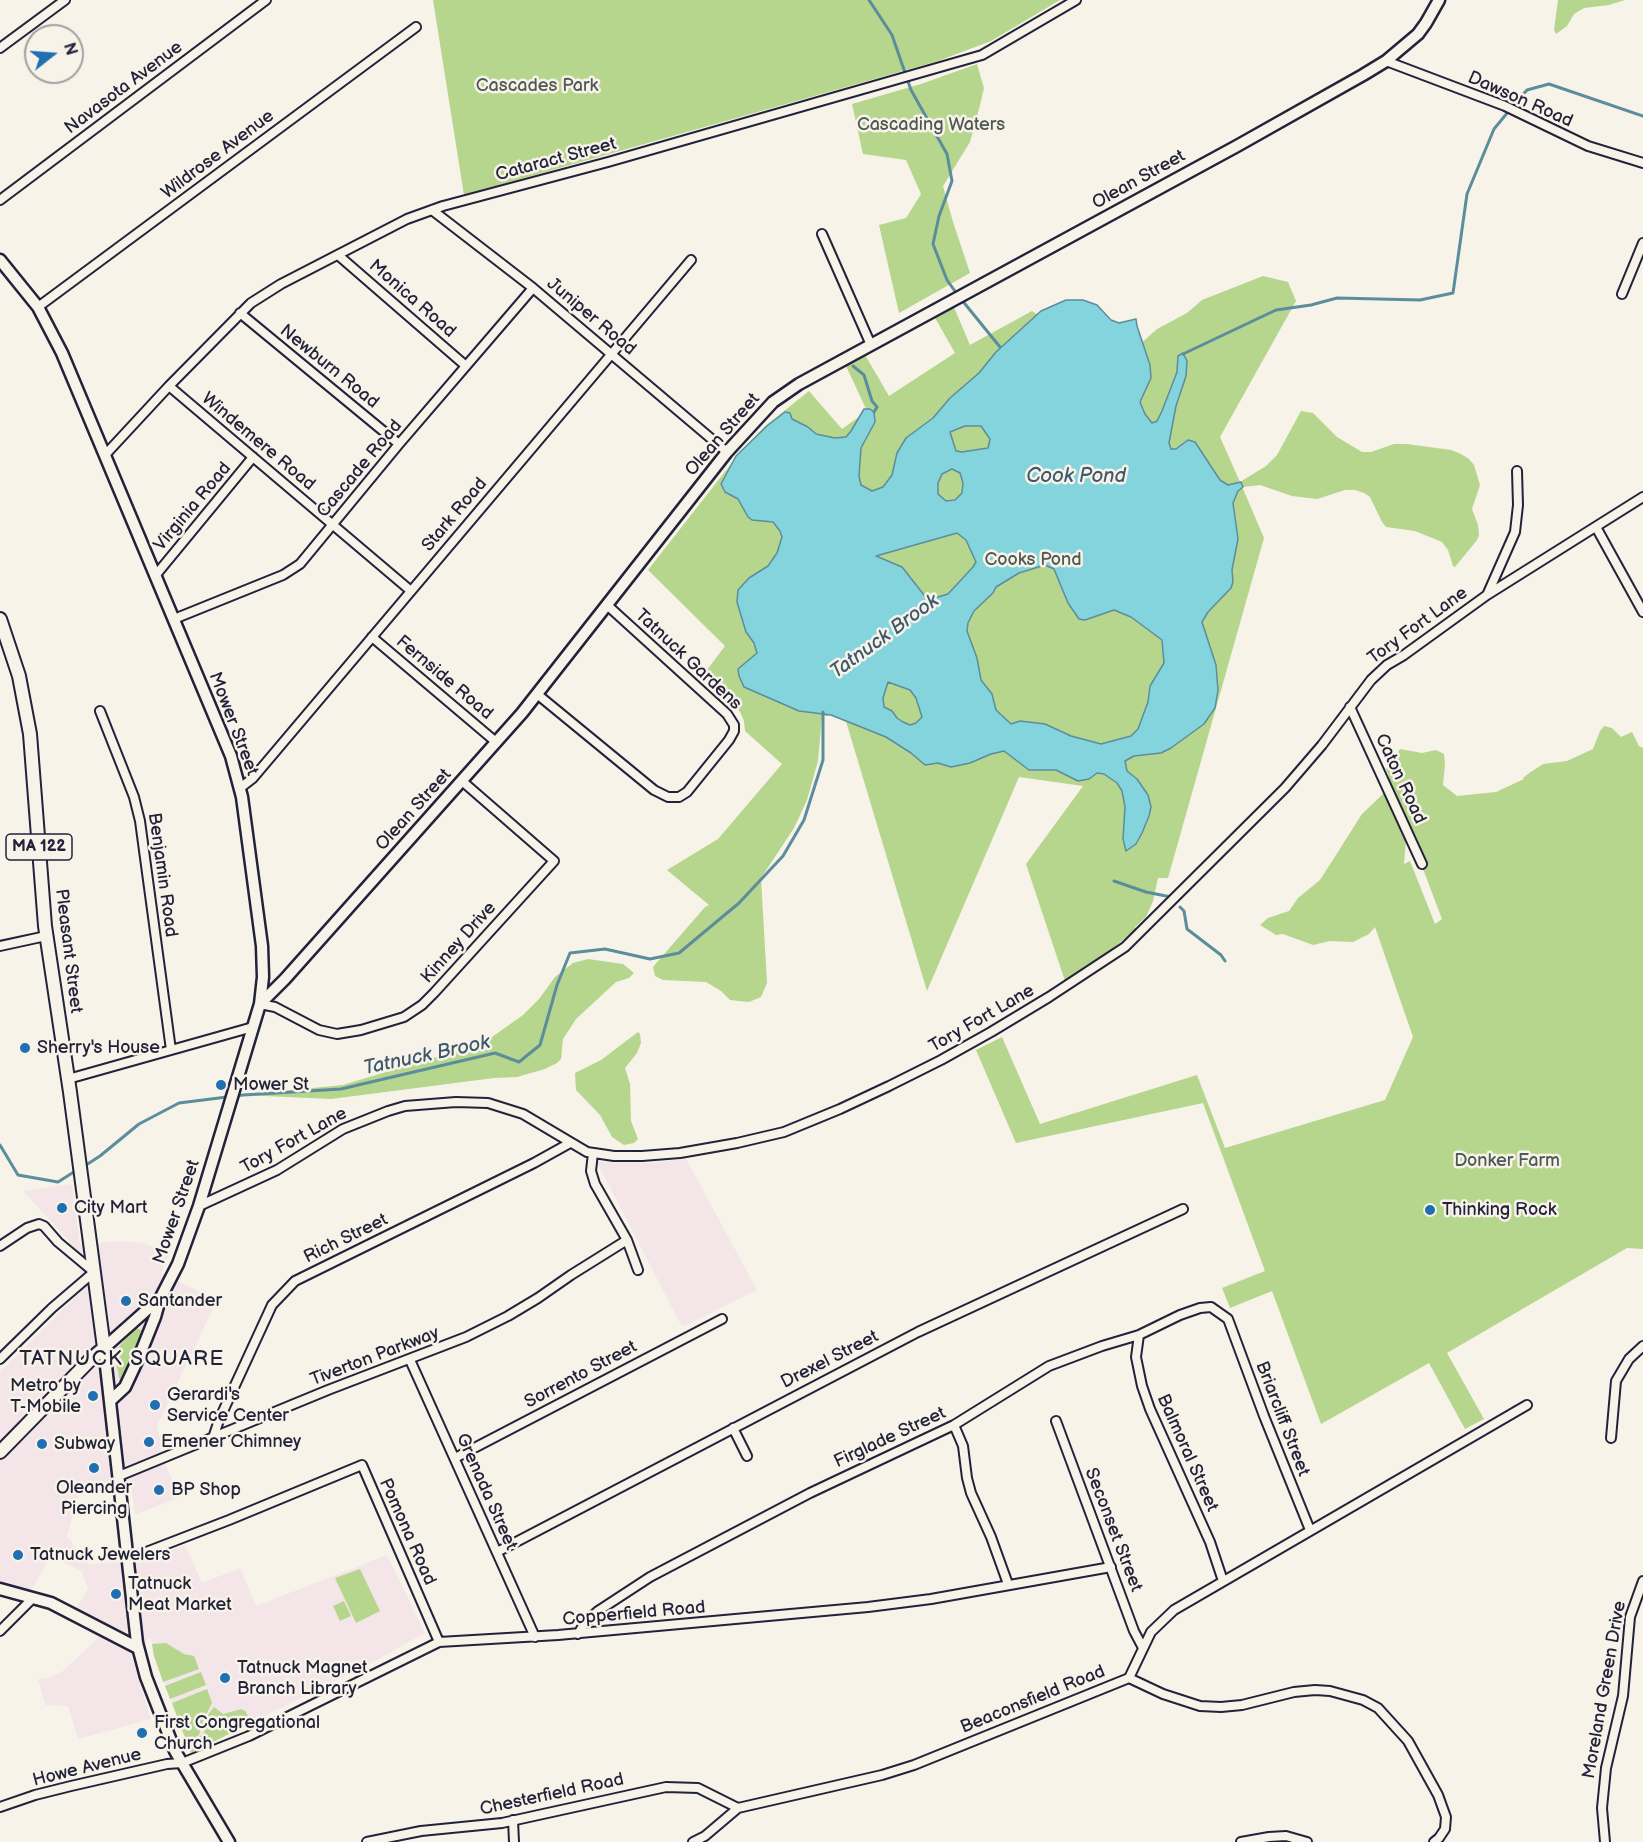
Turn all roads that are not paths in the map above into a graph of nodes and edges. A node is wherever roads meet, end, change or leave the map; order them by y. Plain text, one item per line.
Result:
1 (65, 0) edge
2 (266, 0) edge
3 (1076, 0) edge
4 (1439, 0) edge
5 (416, 27) dead end
6 (0, 48) edge
7 (1386, 61) junction
8 (1643, 163) edge
9 (0, 200) edge
10 (432, 210) junction
11 (822, 234) dead end
12 (1643, 243) edge
13 (338, 255) junction
14 (0, 260) edge
15 (691, 260) dead end
16 (533, 288) junction
17 (1622, 294) dead end
18 (38, 307) junction
19 (240, 313) junction
20 (871, 345) junction
21 (611, 354) junction
22 (466, 366) junction
23 (169, 386) junction
24 (399, 444) junction
25 (727, 452) junction
26 (105, 455) junction
27 (253, 457) junction
28 (1517, 471) dead end
29 (1643, 498) edge
30 (333, 525) junction
31 (1596, 527) junction
32 (155, 576) junction
33 (411, 591) junction
34 (1487, 595) junction
35 (606, 605) junction
36 (1643, 612) edge
37 (0, 618) edge
38 (174, 619) junction
39 (372, 637) junction
40 (537, 694) junction
41 (1350, 707) junction
42 (100, 711) dead end
43 (496, 742) junction
44 (462, 781) junction
45 (240, 788) junction
46 (1422, 864) dead end
47 (46, 936) junction
48 (0, 946) edge
49 (260, 1004) junction
50 (253, 1027) junction
51 (171, 1050) junction
52 (68, 1079) junction
53 (570, 1143) junction
54 (592, 1153) junction
55 (200, 1206) junction
56 (1183, 1209) dead end
57 (627, 1240) junction
58 (0, 1246) edge
59 (638, 1270) dead end
60 (94, 1272) junction
61 (160, 1299) junction
62 (722, 1319) dead end
63 (1228, 1319) joint
64 (1139, 1335) junction
65 (1643, 1346) edge
66 (104, 1348) junction
67 (0, 1359) edge
68 (410, 1360) junction
69 (111, 1400) junction
70 (1527, 1405) dead end
71 (1056, 1421) dead end
72 (954, 1425) junction
73 (733, 1428) junction
74 (213, 1438) junction
75 (1611, 1438) dead end
76 (0, 1452) edge
77 (747, 1456) dead end
78 (455, 1458) junction
79 (119, 1476) junction
80 (1310, 1530) junction
81 (497, 1552) junction
82 (128, 1559) junction
83 (1111, 1567) junction
84 (1223, 1581) junction
85 (1643, 1581) edge
86 (1008, 1584) junction
87 (0, 1589) edge
88 (33, 1598) junction
89 (0, 1631) edge
90 (578, 1634) junction
91 (535, 1637) junction
92 (439, 1642) junction
93 (138, 1648) junction
94 (1143, 1648) junction
95 (1128, 1678) junction
96 (182, 1763) junction
97 (0, 1807) edge
98 (738, 1808) junction
99 (513, 1820) junction
100 (229, 1842) edge
101 (367, 1842) edge
102 (514, 1842) edge
103 (693, 1842) edge
104 (1241, 1842) edge
105 (1307, 1842) edge
106 (1434, 1842) edge
107 (1605, 1842) edge

1 - 6 street
2 - 9 street, Navasota Avenue
3 - 10 street, Cataract Street
4 - 7 street, Olean Street
5 - 18 street, Wildrose Avenue
7 - 8 street, Dawson Road
7 - 20 street, Olean Street
10 - 13 street, Cataract Street
10 - 16 street, Juniper Road
11 - 20 street
12 - 17 street
13 - 19 street, Cataract Street
13 - 22 street, Monica Road
14 - 18 street, Mower Street
15 - 21 street, Stark Road
16 - 21 street, Juniper Road
16 - 22 street, Cascade Road
18 - 26 street, Mower Street
19 - 23 street, Cataract Street
19 - 24 street, Newburn Road
20 - 25 street, Olean Street
21 - 25 street, Juniper Road
21 - 33 street, Stark Road
22 - 24 street, Cascade Road
23 - 26 street, Cataract Street
23 - 27 street, Windemere Road
24 - 30 street, Cascade Road
25 - 35 street, Olean Street
26 - 32 street, Mower Street
27 - 30 street, Windemere Road
27 - 32 street, Virginia Road
28 - 34 street
29 - 31 street, Tory Fort Lane
30 - 33 street, Windemere Road
30 - 38 street, Cascade Road
31 - 34 street, Tory Fort Lane
31 - 36 street
32 - 38 street, Mower Street
33 - 39 street, Stark Road
34 - 41 street, Tory Fort Lane
35 - 40 street, Olean Street
35 - 40 street, Tatnuck Gardens
37 - 47 main road, Pleasant Street / MA 122
38 - 45 street, Mower Street
39 - 43 street, Fernside Road
39 - 45 street, Stark Road
40 - 43 street, Olean Street
41 - 46 street, Caton Road
41 - 54 street, Tory Fort Lane
42 - 51 street, Benjamin Road
43 - 44 street, Olean Street
44 - 49 street, Olean Street
44 - 49 street, Kinney Drive
45 - 49 street, Mower Street
47 - 48 street
47 - 52 main road, Pleasant Street / MA 122
49 - 50 street, Mower Street
50 - 51 street
50 - 55 street, Mower Street
51 - 52 street
52 - 60 main road, Pleasant Street / MA 122
53 - 54 street, Tory Fort Lane
53 - 55 street, Tory Fort Lane
53 - 74 street, Rich Street
54 - 57 street
55 - 61 street, Mower Street
56 - 73 street, Drexel Street
57 - 59 street
57 - 68 street, Tiverton Parkway
58 - 60 street
60 - 66 main road, Pleasant Street / MA 122
60 - 67 street
61 - 66 street, Mower Street
61 - 69 street, Mower Street
62 - 78 street, Sorrento Street
63 - 64 street, Firglade Street
63 - 80 street, Briarcliff Street
64 - 72 street, Firglade Street
64 - 84 street, Balmoral Street
65 - 75 street
66 - 69 street, Pleasant Street
66 - 76 main road
68 - 74 street, Tiverton Parkway
68 - 78 street, Grenada Street
69 - 79 street, Pleasant Street
70 - 80 street, Beaconsfield Road
71 - 83 street, Seconset Street
72 - 86 street
72 - 90 street, Firglade Street
73 - 77 street
73 - 81 street, Drexel Street
74 - 79 street, Tiverton Parkway
78 - 81 street, Grenada Street
79 - 82 street, Pleasant Street
80 - 84 street, Beaconsfield Road
81 - 91 street, Grenada Street
82 - 92 street, Pomona Road
82 - 93 street, Pleasant Street
83 - 86 street, Copperfield Road
83 - 94 street, Seconset Street
84 - 94 street, Beaconsfield Road
85 - 107 street, Moreland Green Drive
86 - 90 street, Copperfield Road
87 - 88 street
88 - 89 street
88 - 93 street
90 - 91 street, Copperfield Road
91 - 92 street, Copperfield Road
92 - 96 street, Copperfield Road
93 - 96 street, Pleasant Street
94 - 95 street, Beaconsfield Road
95 - 98 street, Beaconsfield Road
95 - 106 street
96 - 97 street, Howe Avenue
96 - 100 street, Pleasant Street
98 - 99 street, Chesterfield Road
98 - 103 street, Beaconsfield Road
99 - 101 street, Chesterfield Road
99 - 102 street
104 - 105 street

